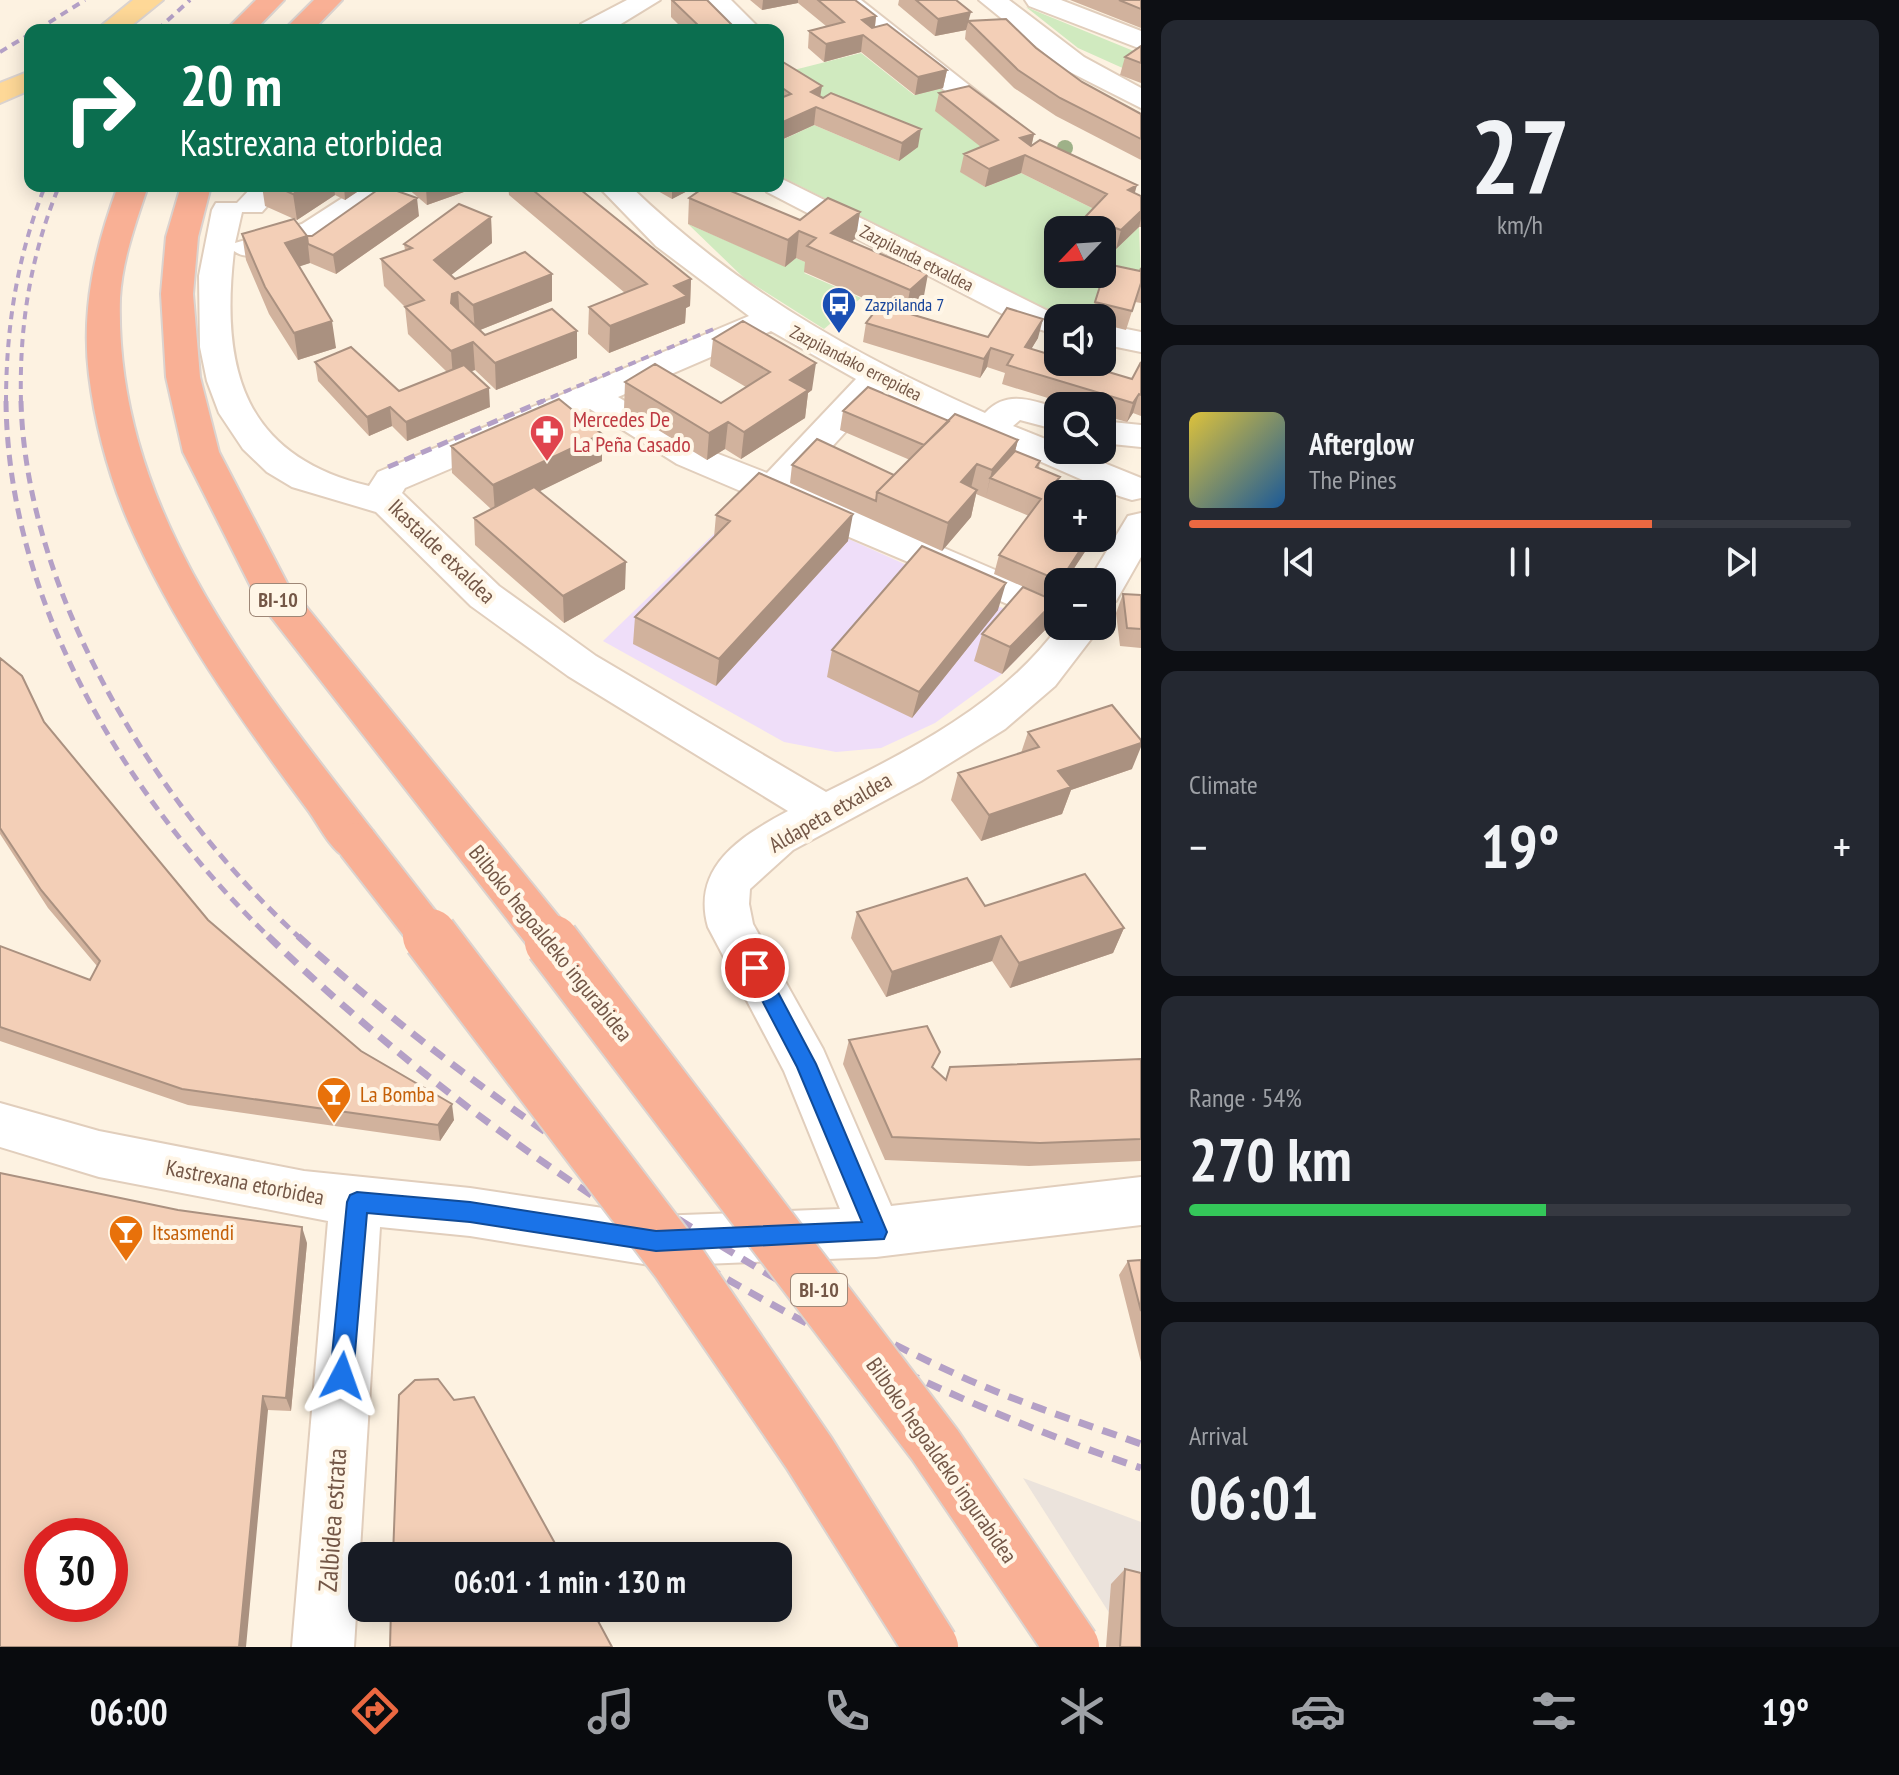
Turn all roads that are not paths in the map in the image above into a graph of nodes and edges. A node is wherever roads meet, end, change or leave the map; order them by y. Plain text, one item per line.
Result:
1 (150, 0) edge
2 (271, 0) edge
3 (329, 0) edge
4 (716, 0) edge
5 (844, 0) edge
6 (992, 0) edge
7 (1038, 0) edge
8 (641, 1) edge
9 (117, 24) edge
10 (245, 24) edge
11 (303, 24) edge
12 (608, 24) edge
13 (742, 24) edge
14 (1141, 41) edge
15 (24, 82) edge
16 (0, 94) edge
17 (1141, 99) edge
18 (1020, 136) edge
19 (784, 189) edge
20 (131, 192) edge
21 (194, 192) edge
22 (373, 192) edge
23 (619, 192) edge
24 (246, 198) edge
25 (215, 256) junction
26 (771, 319) junction
27 (1044, 320) edge
28 (1116, 337) edge
29 (1141, 342) edge
30 (878, 376) junction
31 (604, 403) dead end
32 (1044, 415) edge
33 (991, 428) junction
34 (1116, 433) edge
35 (1141, 436) edge
36 (778, 491) junction
37 (389, 503) junction
38 (1137, 512) edge
39 (1112, 568) edge
40 (1044, 607) edge
41 (1072, 640) edge
42 (823, 811) junction
43 (0, 1125) edge
44 (1141, 1201) edge
45 (357, 1202) junction
46 (876, 1232) junction
47 (323, 1647) edge
48 (931, 1647) edge
49 (1072, 1647) edge

1 - 9 main road
2 - 10 highway
3 - 11 highway
4 - 13 street
5 - 18 street
6 - 17 street
7 - 14 street
8 - 12 street
15 - 16 main road
19 - 27 street, Zazpilanda etxaldea
20 - 48 highway, bridge
21 - 49 highway, Bilboko hegoaldeko ingurabidea / BI-10, bridge
22 - 25 street
23 - 26 street, Zazpilandako errepidea
24 - 25 street
25 - 37 street
26 - 30 street, Zazpilandako errepidea
26 - 37 street, Ikastalde etxaldea
28 - 29 street
30 - 33 street, Zazpilandako errepidea
30 - 36 street
31 - 36 street
32 - 33 street
33 - 38 street, Zazpilandako errepidea
34 - 35 street
36 - 40 street
37 - 42 street, Ikastalde etxaldea
38 - 39 street
41 - 42 street, Aldapeta etxaldea
42 - 46 street, Aldapeta etxaldea
43 - 45 street, Kastrexana etorbidea
44 - 46 street, Kastrexana etorbidea
45 - 46 street, Kastrexana etorbidea
45 - 47 street, Zalbidea estrata

